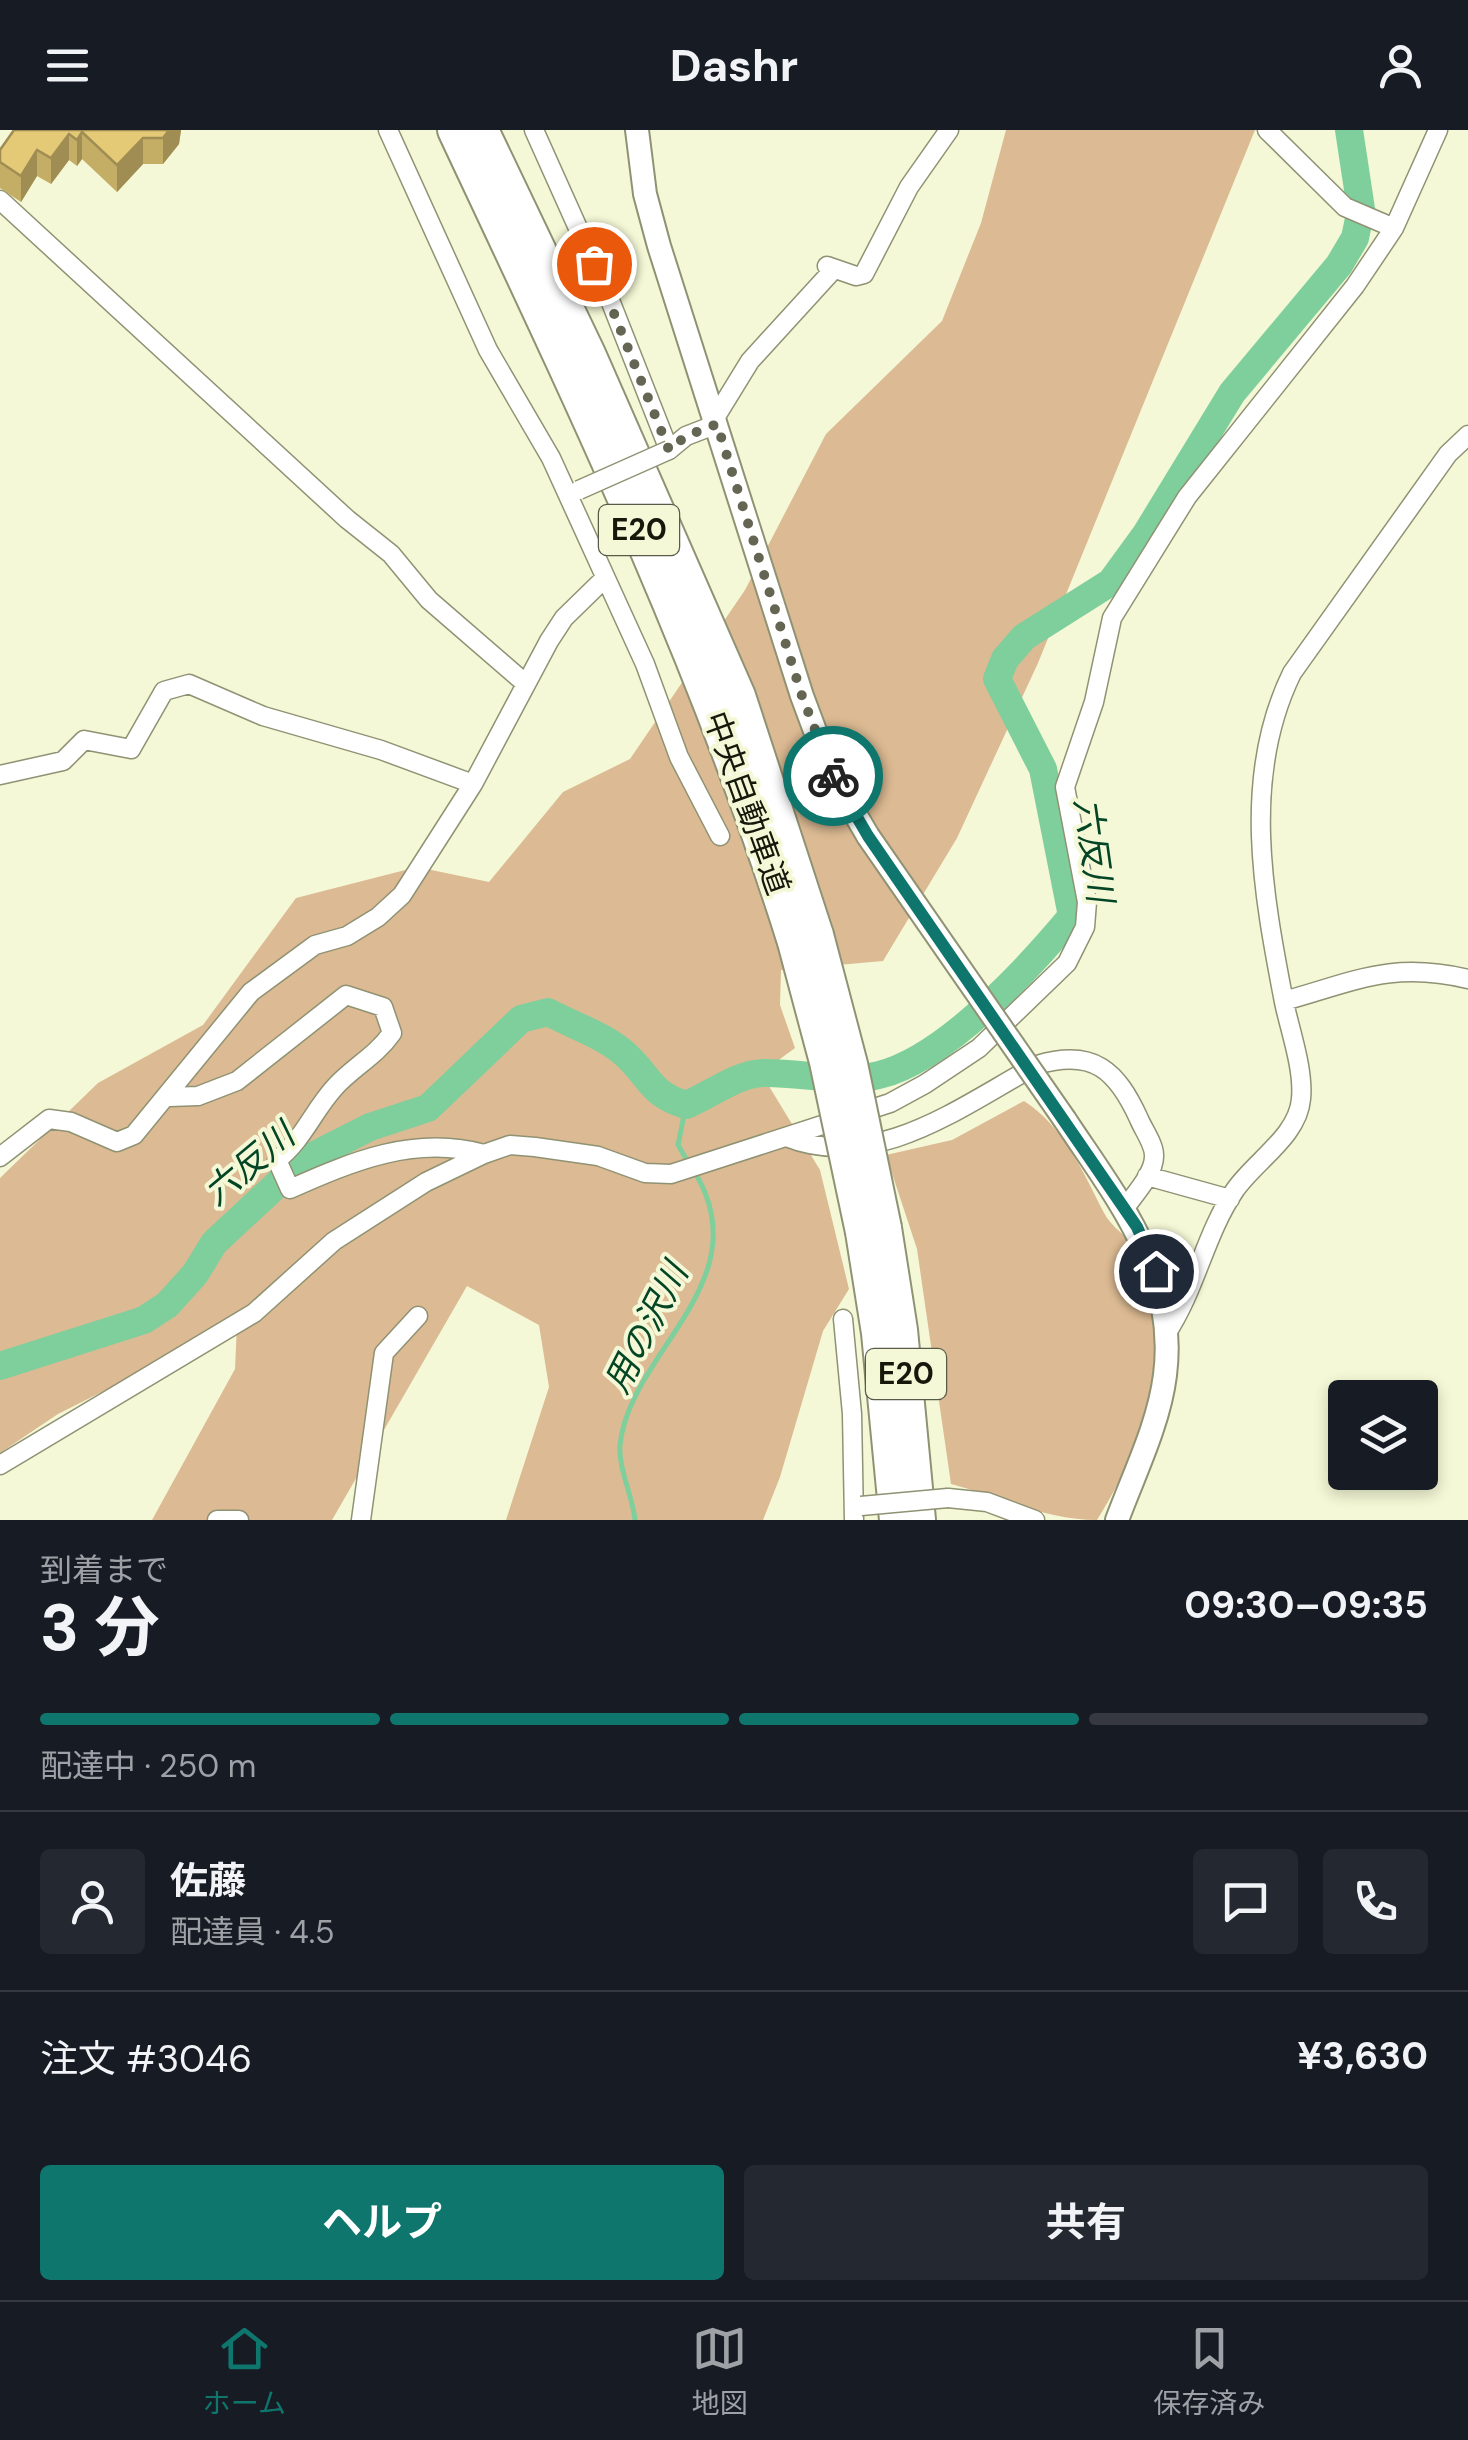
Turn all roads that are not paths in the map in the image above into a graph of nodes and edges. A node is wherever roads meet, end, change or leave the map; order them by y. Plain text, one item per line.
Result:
1 (388, 130) edge
2 (454, 130) edge
3 (482, 130) edge
4 (534, 130) edge
5 (637, 130) edge
6 (949, 130) edge
7 (1266, 130) edge
8 (1438, 130) edge
9 (0, 200) edge
10 (1394, 228) junction
11 (716, 421) junction
12 (1468, 435) edge
13 (669, 450) junction
14 (573, 492) junction
15 (605, 578) junction
16 (526, 684) junction
17 (0, 775) edge
18 (473, 784) junction
19 (720, 836) dead end
20 (806, 938) junction
21 (1468, 979) edge
22 (1284, 1001) junction
23 (169, 1097) junction
24 (786, 1137) junction
25 (484, 1154) junction
26 (0, 1157) edge
27 (1147, 1176) junction
28 (1230, 1199) junction
29 (1124, 1209) junction
30 (874, 1230) junction
31 (418, 1316) dead end
32 (843, 1319) dead end
33 (1166, 1334) junction
34 (0, 1465) edge
35 (856, 1511) edge
36 (218, 1520) edge
37 (239, 1520) edge
38 (361, 1520) edge
39 (896, 1520) edge
40 (919, 1520) edge
41 (1036, 1520) edge
42 (1117, 1520) edge

1 - 14 street
2 - 20 highway, 中央自動車道 / E20
3 - 20 highway, 中央自動車道 / E20
4 - 13 street
5 - 11 street
6 - 11 street
7 - 10 street
8 - 10 street
9 - 16 street
10 - 24 street
11 - 13 street
11 - 29 street, bridge
12 - 22 street
13 - 14 street, bridge
14 - 15 street
15 - 16 street
15 - 19 street
16 - 18 street
17 - 18 street
18 - 23 street
20 - 30 highway, 中央自動車道 / E20, bridge
21 - 22 street
22 - 28 street
23 - 25 street
23 - 26 street
24 - 25 street
24 - 27 street
25 - 34 street
27 - 28 street
27 - 29 street
28 - 33 street
29 - 33 street
30 - 39 highway, 中央自動車道 / E20
30 - 40 highway, 中央自動車道 / E20
31 - 38 street
32 - 35 street
33 - 42 street
35 - 41 street, bridge
36 - 37 street

